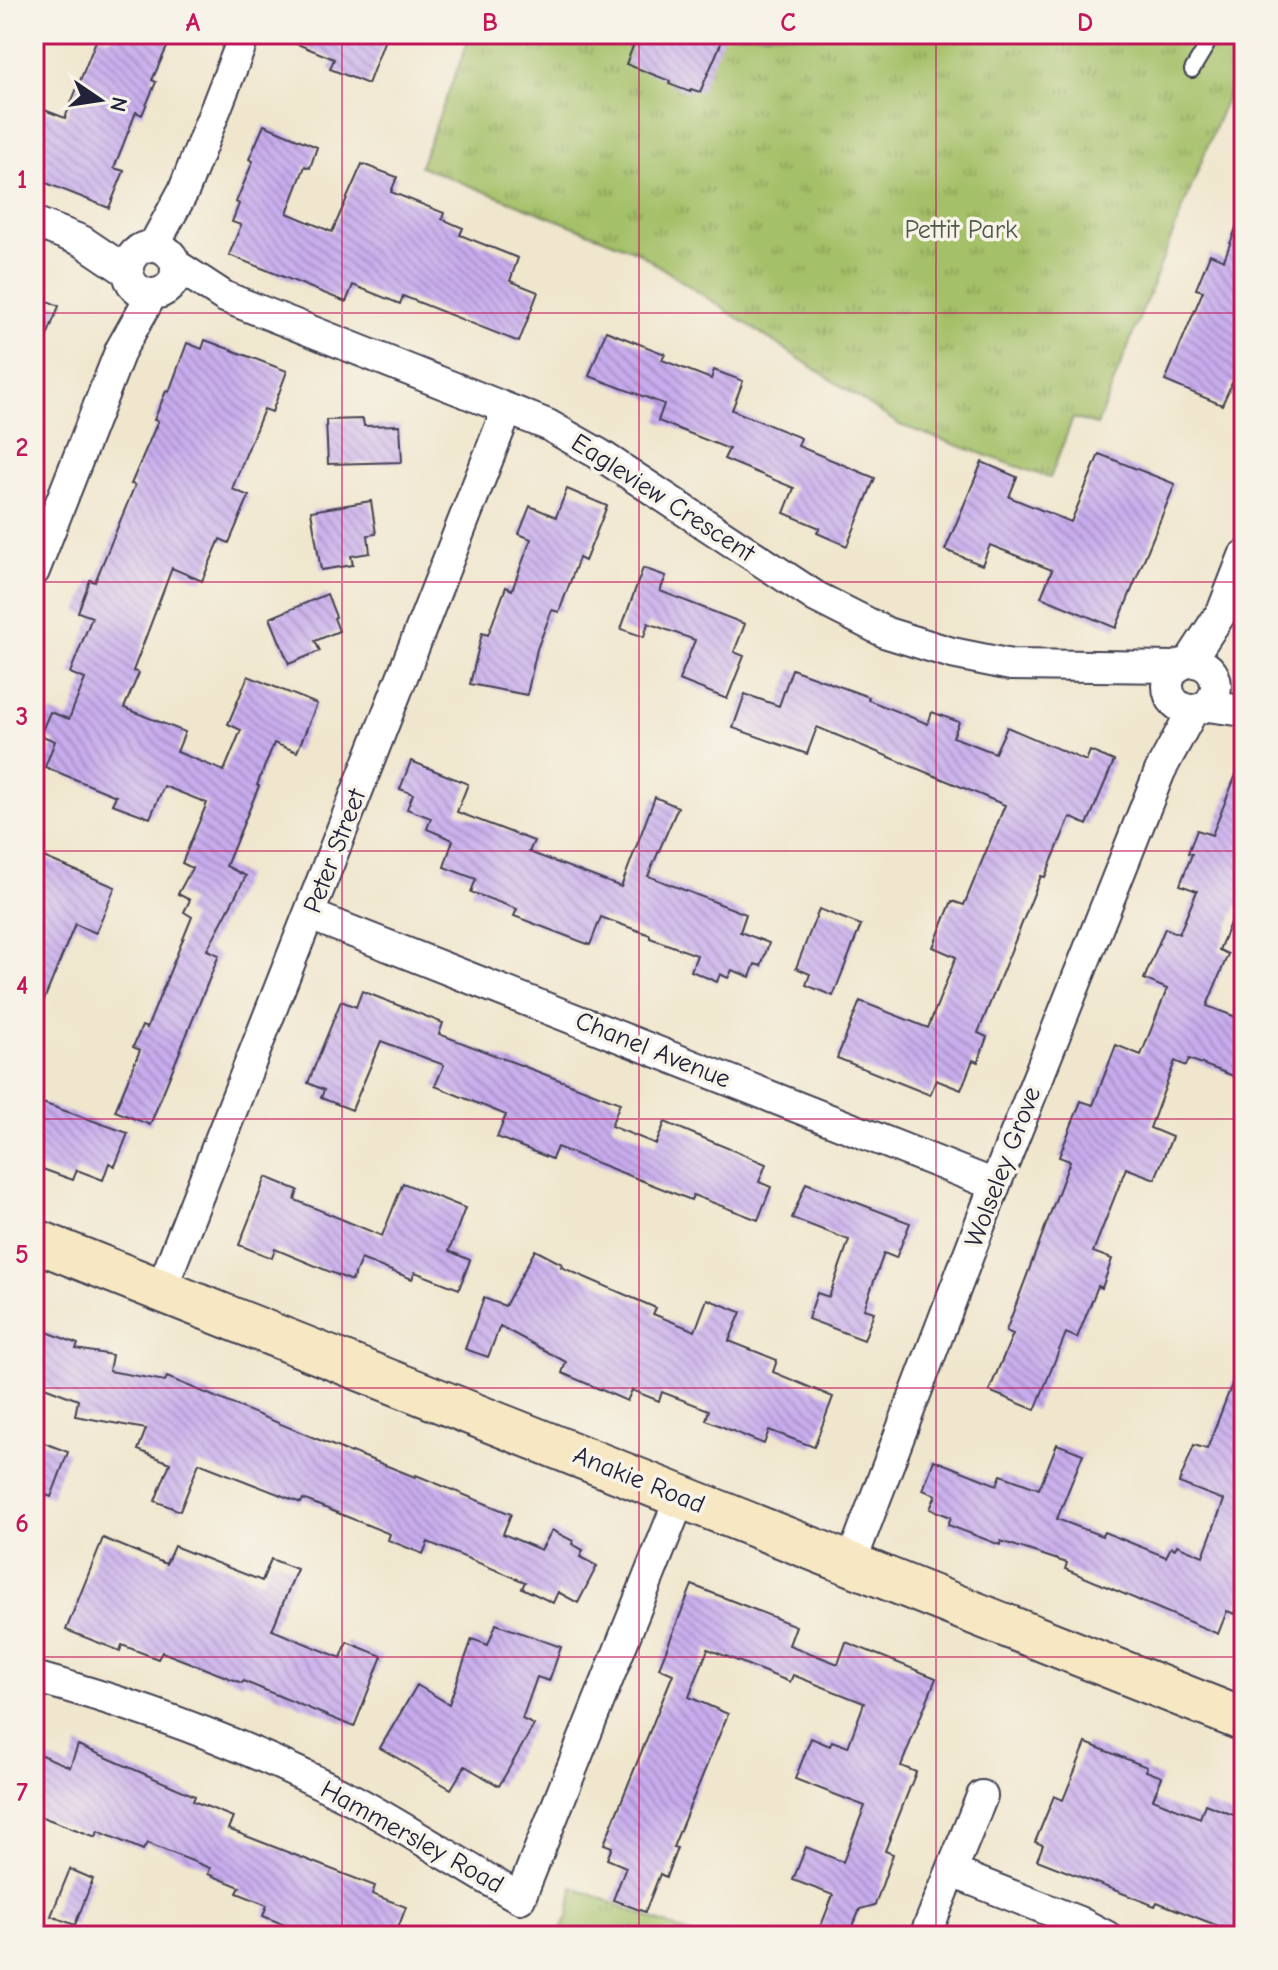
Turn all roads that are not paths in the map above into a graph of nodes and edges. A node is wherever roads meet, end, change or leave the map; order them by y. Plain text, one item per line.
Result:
1 (245, 34) edge
2 (1207, 34) edge
3 (1192, 70) dead end
4 (34, 222) edge
5 (153, 270) junction
6 (507, 410) junction
7 (1244, 556) edge
8 (34, 571) edge
9 (1192, 687) junction
10 (1244, 694) edge
11 (1244, 711) edge
12 (310, 915) junction
13 (995, 1185) junction
14 (34, 1240) edge
15 (161, 1290) junction
16 (681, 1496) junction
17 (850, 1565) junction
18 (34, 1677) edge
19 (1244, 1720) edge
20 (982, 1796) dead end
21 (952, 1872) junction
22 (925, 1936) edge
23 (1106, 1936) edge

1 - 5 street
2 - 3 lane
4 - 5 street, Eagleview Crescent
5 - 6 street, Eagleview Crescent
5 - 8 street
6 - 9 street, Eagleview Crescent
6 - 12 street, Peter Street
7 - 9 street, Wolseley Grove
9 - 10 street, Eagleview Crescent
9 - 11 street, Eagleview Crescent
9 - 13 street, Wolseley Grove
12 - 13 street, Chanel Avenue
12 - 15 street, Peter Street
13 - 17 street, Wolseley Grove
14 - 15 main road, Anakie Road
15 - 16 main road, Anakie Road
16 - 17 main road, Anakie Road
16 - 18 street, Hammersley Road
17 - 19 main road, Anakie Road
20 - 21 street
21 - 22 street
21 - 23 street

